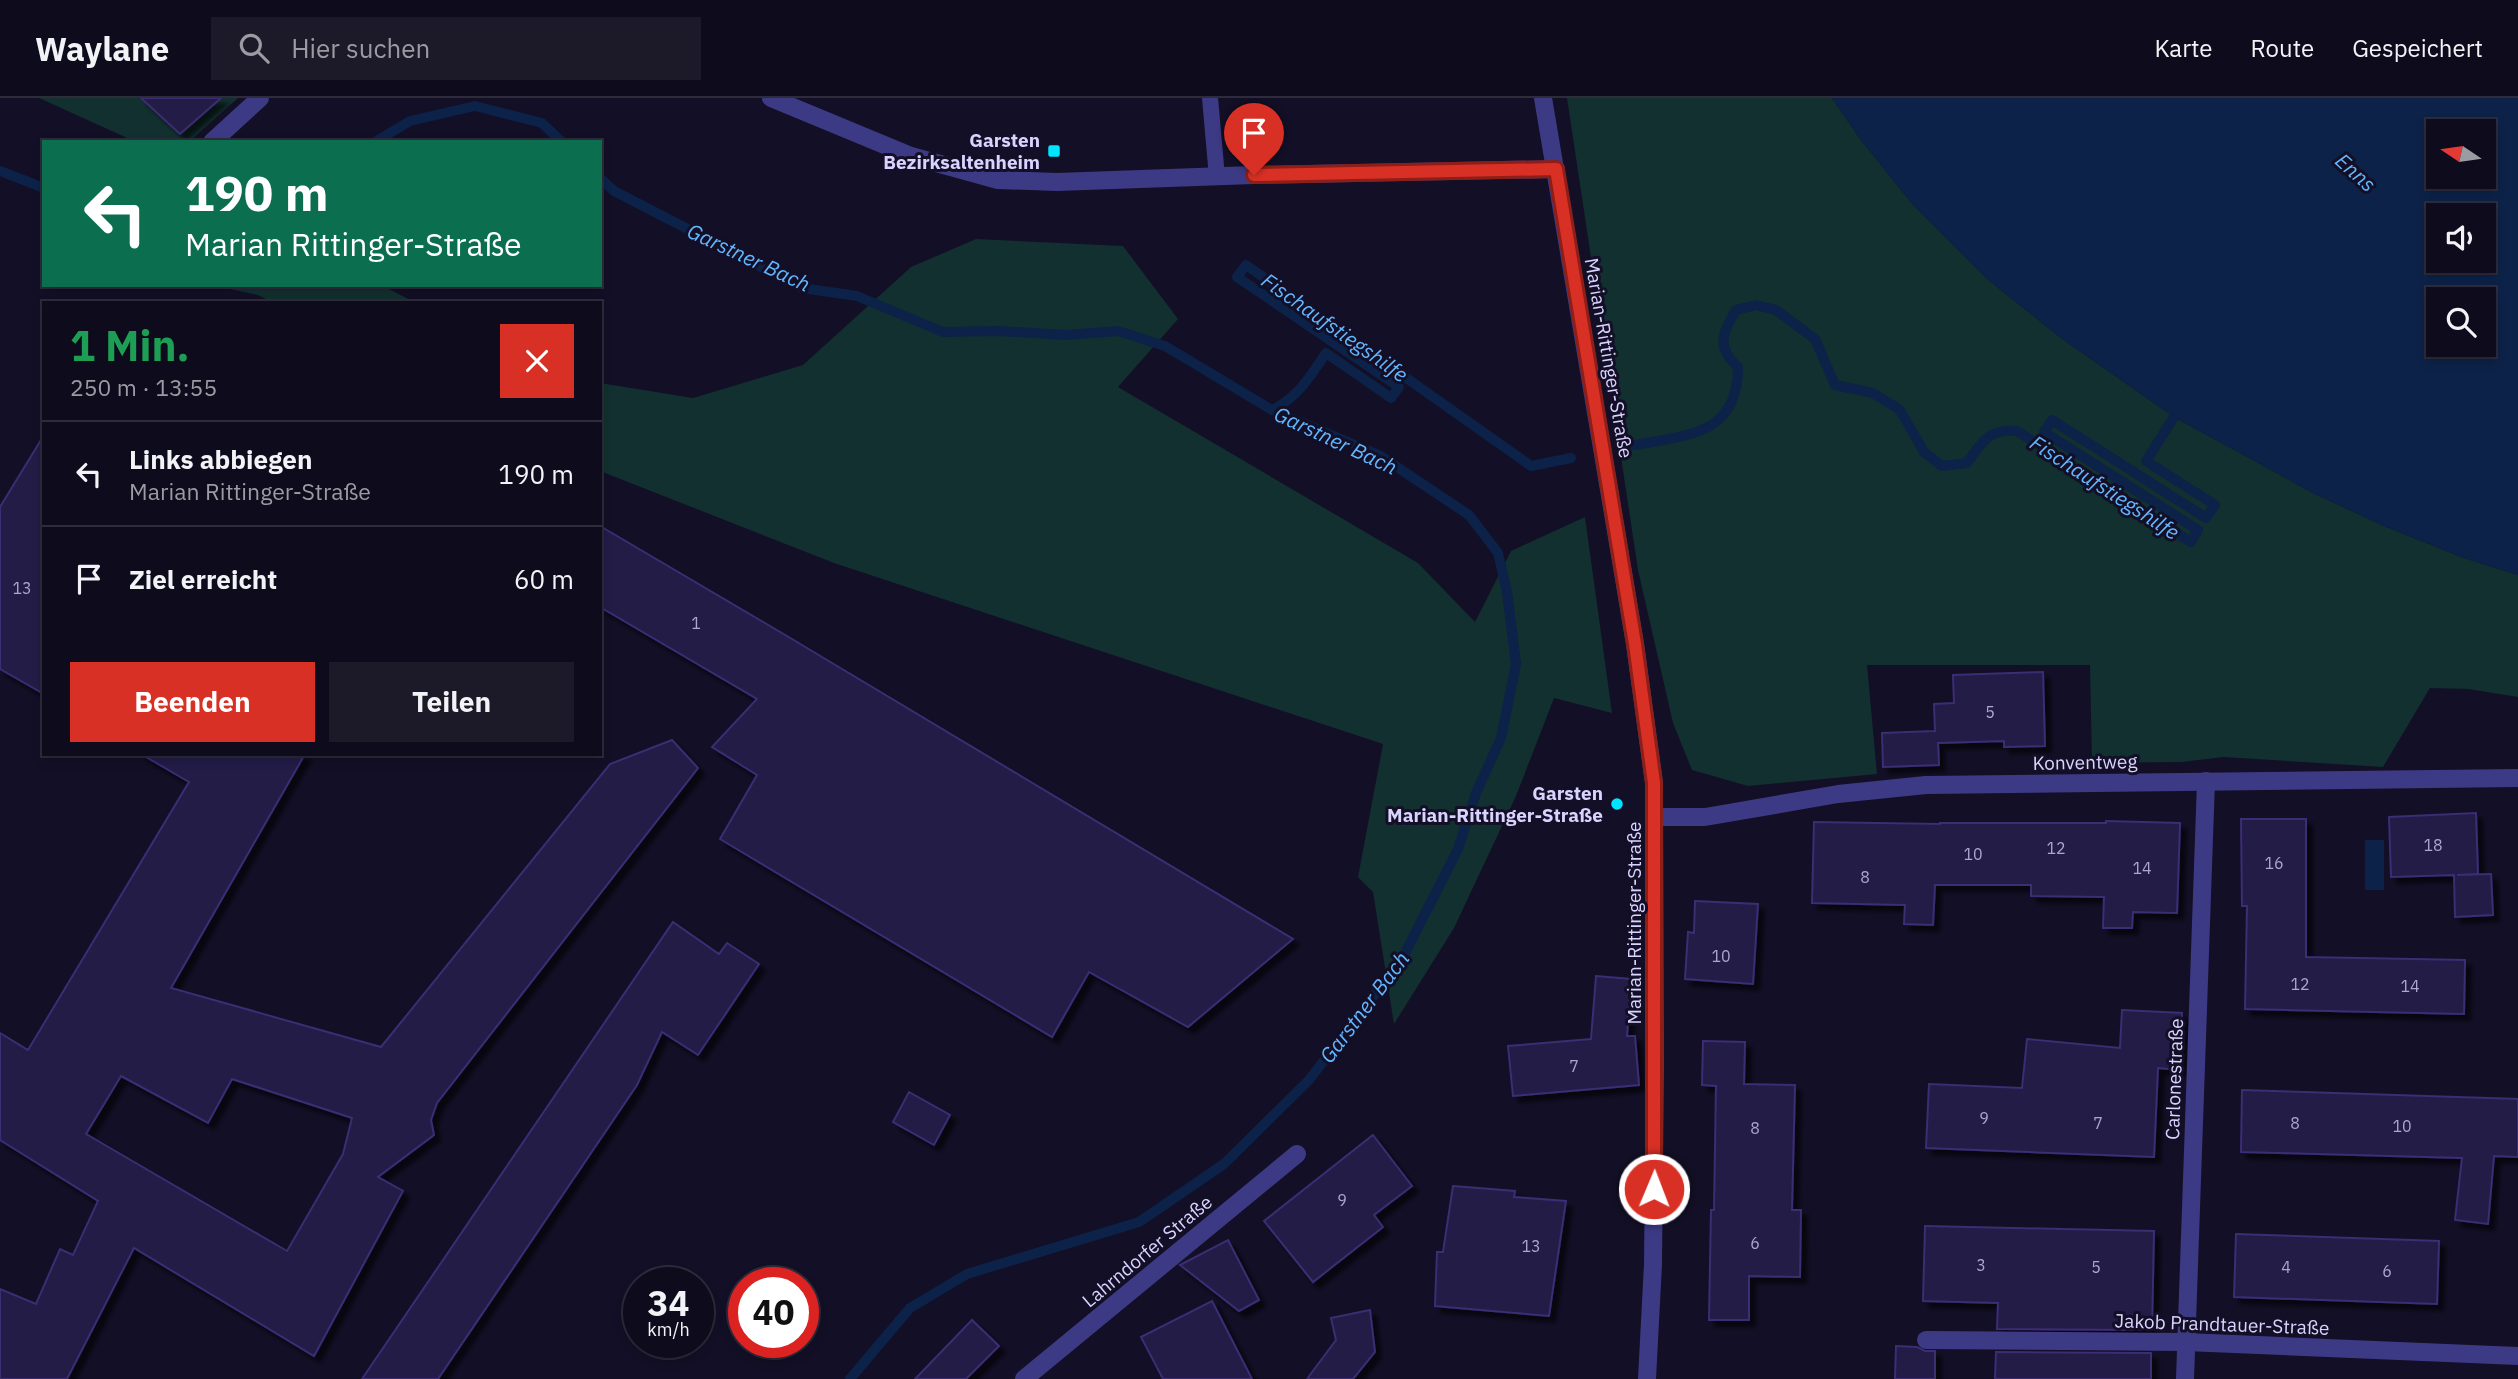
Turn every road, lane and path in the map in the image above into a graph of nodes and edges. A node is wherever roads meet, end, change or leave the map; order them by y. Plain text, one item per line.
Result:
1 (260, 98) edge
2 (771, 98) edge
3 (1210, 98) edge
4 (1543, 98) edge
5 (214, 140) edge
6 (1556, 169) junction
7 (1217, 177) junction
8 (2518, 778) edge
9 (2206, 781) junction
10 (1655, 817) junction
11 (1297, 1154) dead end
12 (1926, 1340) dead end
13 (2186, 1342) junction
14 (2518, 1356) edge
15 (1024, 1379) edge
16 (1647, 1379) edge
17 (2185, 1379) edge

1 - 5 street
2 - 7 street
3 - 7 lane
4 - 6 street, Marian-Rittinger-Straße
6 - 7 street
6 - 10 street, Marian-Rittinger-Straße
8 - 9 street, Konventweg
9 - 10 street, Konventweg
9 - 13 street, Carlonestraße
10 - 16 street, Marian-Rittinger-Straße
11 - 15 street, Lahrndorfer Straße
12 - 13 street, Jakob Prandtauer-Straße
13 - 14 street, Jakob Prandtauer-Straße
13 - 17 street, Carlonestraße

